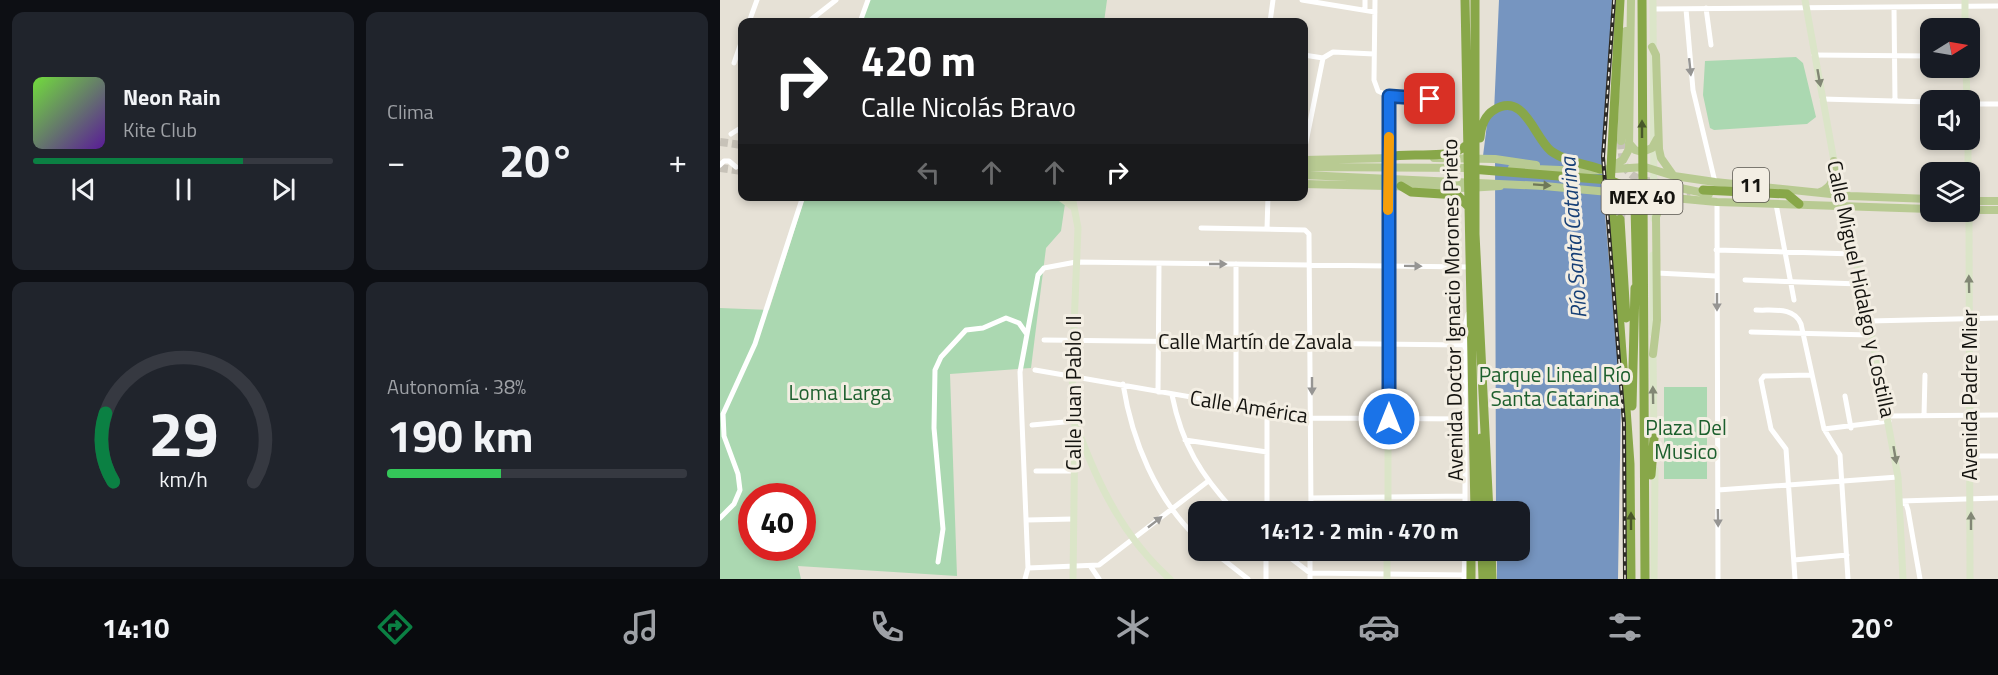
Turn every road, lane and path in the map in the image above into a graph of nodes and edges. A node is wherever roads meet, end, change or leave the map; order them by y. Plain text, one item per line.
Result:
1 (758, 0) edge
2 (836, 0) edge
3 (868, 0) edge
4 (1273, 0) edge
5 (1302, 0) edge
6 (1365, 0) edge
7 (1375, 0) edge
8 (1465, 0) edge
9 (1475, 0) edge
10 (1620, 0) edge
11 (1630, 0) edge
12 (1642, 0) edge
13 (1653, 0) edge
14 (1805, 0) edge
15 (1314, 1) edge
16 (1965, 3) edge
17 (1998, 6) edge
18 (1706, 8) junction
19 (1894, 8) junction
20 (1653, 9) junction
21 (1686, 9) junction
22 (1806, 9) junction
23 (1365, 10) junction
24 (1375, 12) junction
25 (751, 18) edge
26 (813, 18) edge
27 (861, 18) edge
28 (1271, 18) edge
29 (1711, 45) dead end
30 (1652, 47) junction
31 (738, 52) edge
32 (1374, 54) junction
33 (1814, 55) junction
34 (1308, 56) edge
35 (1895, 56) junction
36 (1920, 56) edge
37 (1323, 58) junction
38 (734, 63) dead end
39 (1389, 96) junction
40 (1822, 99) junction
41 (1450, 100) dead end
42 (1895, 100) junction
43 (1920, 101) edge
44 (1980, 103) edge
45 (1998, 104) edge
46 (738, 130) edge
47 (1308, 132) edge
48 (731, 134) dead end
49 (1658, 138) junction
50 (1625, 142) junction
51 (1468, 144) junction
52 (1371, 158) junction
53 (1388, 158) junction
54 (1407, 158) junction
55 (1308, 160) edge
56 (1834, 161) junction
57 (720, 165) edge
58 (1618, 166) junction
59 (736, 167) dead end
60 (1308, 167) edge
61 (1462, 168) junction
62 (1603, 169) junction
63 (1555, 170) junction
64 (1308, 175) edge
65 (1674, 176) junction
66 (1715, 182) junction
67 (1308, 184) edge
68 (1511, 184) junction
69 (1661, 184) tunnel mouth
70 (1387, 185) junction
71 (1365, 186) junction
72 (1401, 186) junction
73 (1703, 190) tunnel mouth
74 (1818, 192) junction
75 (1841, 195) junction
76 (1670, 198) junction
77 (1920, 199) edge
78 (801, 201) edge
79 (1065, 201) edge
80 (1072, 201) edge
81 (1268, 201) edge
82 (1980, 201) edge
83 (1998, 201) edge
84 (1717, 202) junction
85 (1762, 202) junction
86 (1776, 204) junction
87 (1799, 204) junction
88 (1468, 206) junction
89 (1844, 206) junction
90 (1073, 207) junction
91 (1920, 209) edge
92 (1998, 210) edge
93 (1980, 211) edge
94 (1620, 219) tunnel mouth
95 (1969, 222) edge
96 (1201, 228) dead end
97 (1267, 229) junction
98 (1716, 250) junction
99 (1785, 252) junction
100 (1854, 254) junction
101 (1076, 262) junction
102 (1159, 264) junction
103 (1236, 264) junction
104 (1310, 265) junction
105 (1388, 265) junction
106 (1469, 267) junction
107 (1657, 273) junction
108 (1636, 274) junction
109 (1716, 276) junction
110 (1745, 280) dead end
111 (1478, 281) junction
112 (1791, 282) junction
113 (1860, 284) junction
114 (1794, 300) dead end
115 (1470, 307) junction
116 (1756, 310) dead end
117 (1648, 313) junction
118 (1998, 318) edge
119 (1970, 319) junction
120 (1869, 321) junction
121 (1751, 332) dead end
122 (1026, 333) junction
123 (1622, 334) junction
124 (1803, 334) junction
125 (1871, 336) junction
126 (1044, 340) dead end
127 (1074, 340) junction
128 (1158, 342) junction
129 (1235, 343) junction
130 (1389, 343) junction
131 (1312, 344) junction
132 (1465, 345) junction
133 (1653, 354) junction
134 (1643, 367) junction
135 (1035, 369) dead end
136 (1811, 375) junction
137 (1925, 375) dead end
138 (1072, 376) junction
139 (1123, 384) junction
140 (1158, 392) junction
141 (1172, 395) junction
142 (1845, 396) dead end
143 (1483, 397) junction
144 (1236, 406) junction
145 (1268, 411) junction
146 (1998, 415) edge
147 (1924, 416) junction
148 (1970, 416) junction
149 (1312, 418) junction
150 (1389, 419) junction
151 (1465, 419) junction
152 (1888, 419) junction
153 (1075, 422) junction
154 (1032, 425) dead end
155 (1851, 428) junction
156 (1824, 429) junction
157 (1654, 438) junction
158 (1185, 440) junction
159 (1267, 452) junction
160 (1970, 456) junction
161 (1998, 456) edge
162 (1630, 464) junction
163 (1036, 471) dead end
164 (1073, 471) junction
165 (1898, 477) junction
166 (1843, 480) junction
167 (1207, 482) junction
168 (1789, 484) junction
169 (1718, 489) junction
170 (1388, 495) junction
171 (1465, 496) junction
172 (1311, 498) joint
173 (1998, 498) edge
174 (1971, 499) junction
175 (1225, 501) edge
176 (1267, 501) edge
177 (1388, 501) edge
178 (1465, 501) edge
179 (1474, 501) edge
180 (1481, 501) edge
181 (1488, 501) edge
182 (1901, 502) junction
183 (1172, 509) junction
184 (720, 518) edge
185 (1073, 519) junction
186 (1027, 520) junction
187 (1188, 527) edge
188 (1133, 539) junction
189 (1847, 555) junction
190 (1794, 560) junction
191 (1225, 561) edge
192 (1266, 561) edge
193 (1293, 561) edge
194 (1465, 561) edge
195 (1469, 561) edge
196 (1476, 561) edge
197 (1482, 561) edge
198 (1491, 561) edge
199 (938, 562) dead end
200 (1073, 566) junction
201 (1090, 567) junction
202 (1028, 568) junction
203 (1310, 576) edge
204 (1387, 576) edge
205 (1466, 578) edge
206 (1025, 579) edge
207 (1073, 579) edge
208 (1099, 579) edge
209 (1170, 579) edge
210 (1248, 579) edge
211 (1266, 579) edge
212 (1476, 579) edge
213 (1483, 579) edge
214 (1492, 579) edge
215 (1631, 579) edge
216 (1647, 579) edge
217 (1654, 579) edge
218 (1718, 579) edge
219 (1795, 579) edge
220 (1848, 579) edge
221 (1903, 579) edge
222 (1920, 579) edge
223 (1970, 579) edge

1 - 25 street
2 - 26 street
3 - 27 street
4 - 28 street
5 - 15 street
6 - 23 street
7 - 24 street
8 - 51 highway, Avenida Doctor Ignacio Morones Prieto
9 - 111 highway, Avenida Doctor Ignacio Morones Prieto
10 - 123 highway, MEX 40
11 - 50 main road
117 -> 12 highway, MEX 40
13 - 20 street
14 - 22 street, Calle Miguel Hidalgo y Costilla
15 - 23 street
16 - 17 street
16 - 19 street
18 - 21 street
18 - 22 street
18 - 29 street
19 - 22 street
19 - 35 street
20 - 21 street
20 - 30 street
21 -> 66 street
22 - 33 street, Calle Miguel Hidalgo y Costilla
23 - 24 street
24 - 32 street
30 - 49 main road
30 - 117 street
31 - 38 street
32 - 37 street
32 - 39 street
33 - 35 street
33 -> 40 street, Calle Miguel Hidalgo y Costilla
34 - 37 street
35 - 36 street
35 - 42 street
37 - 47 street
39 - 41 street
39 - 53 street
40 - 42 street
40 - 56 street, Calle Miguel Hidalgo y Costilla
42 - 43 street
44 - 45 street
46 - 48 street
49 - 50 main road
49 - 65 main road
50 - 58 main road
51 - 53 highway
51 - 88 highway, Avenida Doctor Ignacio Morones Prieto
52 - 53 main road
52 - 55 main road
52 - 71 main road
53 - 54 main road
53 - 70 street
54 - 63 main road
54 - 72 main road
56 - 74 main road
56 - 75 street, Calle Miguel Hidalgo y Costilla
57 - 59 street
58 - 62 main road, 11
58 - 65 main road, 11
60 - 61 main road, 11
61 - 63 main road, 11
61 - 108 highway
62 - 63 main road, 11
62 - 111 highway
64 - 68 main road, 11
65 - 66 main road, 11
66 - 74 main road, 11
67 - 71 main road
68 - 72 main road
68 -> 76 main road, 11
69 - 85 main road
70 - 71 main road
70 - 72 main road
70 - 105 street
72 - 88 highway
73 - 87 highway
74 - 75 main road, 11
75 - 77 main road, 11
75 - 89 street, Calle Miguel Hidalgo y Costilla
76 - 84 main road, 11
76 - 107 main road
78 - 184 street
79 - 90 street
80 - 90 street, Calle Juan Pablo II
81 - 97 street
82 - 83 main road
84 - 85 main road, 11
84 - 98 street
85 - 86 main road, 11
86 - 87 main road, 11
86 - 99 street
87 - 89 main road, 11
88 - 106 highway, Avenida Doctor Ignacio Morones Prieto
89 - 91 main road, 11
89 - 100 street, Calle Miguel Hidalgo y Costilla
90 - 101 street, Calle Juan Pablo II
92 - 93 main road
94 - 123 highway
119 -> 95 street, Avenida Padre Mier
96 - 97 street
97 - 104 street
98 - 99 street
98 - 109 street
99 - 100 street
99 - 112 street
100 - 113 street, Calle Miguel Hidalgo y Costilla
101 - 102 street
101 - 122 street
101 - 127 street, Calle Juan Pablo II
102 -> 103 street
102 - 128 street
103 - 104 street
103 - 129 street
104 - 105 street
104 - 131 street
105 -> 106 street
105 - 130 street
106 - 115 highway, Avenida Doctor Ignacio Morones Prieto
107 - 109 street
107 - 133 main road
108 - 134 highway
108 - 162 highway
109 -> 169 street
110 - 112 street
111 - 143 highway, Avenida Doctor Ignacio Morones Prieto
112 - 113 street
112 - 114 street
113 - 120 street, Calle Miguel Hidalgo y Costilla
115 - 132 street
115 - 179 highway, Avenida Doctor Ignacio Morones Prieto
116 - 124 street
117 - 133 street
117 - 134 highway, MEX 40
118 - 119 street
119 - 120 street
119 - 148 street, Avenida Padre Mier
120 - 125 street, Calle Miguel Hidalgo y Costilla
121 - 124 street
122 - 186 street
122 - 199 street
123 - 162 highway, MEX 40
124 - 125 street
124 - 136 street
125 - 152 street, Calle Miguel Hidalgo y Costilla
126 - 127 street, Calle Martín de Zavala
127 - 128 street, Calle Martín de Zavala
127 - 138 street, Calle Juan Pablo II
128 - 129 street, Calle Martín de Zavala
128 - 140 street
129 - 131 street, Calle Martín de Zavala
129 - 144 street
130 - 131 street, Calle Martín de Zavala
130 - 132 street, Calle Martín de Zavala
130 - 150 street
131 -> 149 street
132 - 151 street
157 -> 133 street
134 - 216 highway, MEX 40
135 - 138 street, Calle América
136 - 156 street
136 - 168 street
137 - 147 street
138 - 139 street, Calle América
138 - 153 street, Calle Juan Pablo II
139 - 140 street, Calle América
139 - 183 street
140 - 141 street, Calle América
141 - 144 street, Calle América
141 - 158 street
142 - 155 street
143 - 180 highway
143 - 181 highway, Avenida Doctor Ignacio Morones Prieto
144 - 145 street, Calle América
145 - 149 street, Calle América
145 - 159 street
146 - 148 street
147 - 148 street
147 - 152 street
148 - 160 street, Avenida Padre Mier
149 - 150 street, Calle América
149 - 172 street
150 - 151 street, Calle América
150 - 170 street
151 - 171 street
152 - 155 street
152 -> 165 street, Calle Miguel Hidalgo y Costilla
153 - 154 street
153 - 164 street, Calle Juan Pablo II
153 - 188 street
155 - 156 street
156 - 166 street
157 - 216 highway
157 - 217 street
158 - 159 street
158 - 167 street
159 - 176 street
160 - 161 street
160 - 174 street, Avenida Padre Mier
215 -> 162 highway, MEX 40
163 - 164 street
164 - 185 street, Calle Juan Pablo II
165 - 166 street
165 - 182 street, Calle Miguel Hidalgo y Costilla
166 - 168 street
166 - 189 street
167 - 175 street
167 - 183 street
168 - 169 street
168 - 190 street
169 -> 218 street
170 - 171 street
170 - 172 street
170 - 177 street
171 - 178 street
173 - 174 street
174 - 182 street
223 -> 174 street, Avenida Padre Mier
182 - 221 street, Calle Miguel Hidalgo y Costilla
182 - 222 street
183 - 187 street
188 -> 183 street
185 - 186 street
185 - 200 street, Calle Juan Pablo II
186 - 202 street
188 - 201 street
188 - 209 street
189 - 190 street
189 - 220 street
190 - 219 street
191 - 210 street
192 - 211 street
193 - 203 street
194 - 205 street
195 - 205 highway
196 - 212 highway
197 - 213 highway
198 - 214 highway
200 - 201 street
200 - 202 street
200 - 207 street, Calle Juan Pablo II
201 - 208 street
202 - 206 street
203 - 204 street
204 - 205 street

